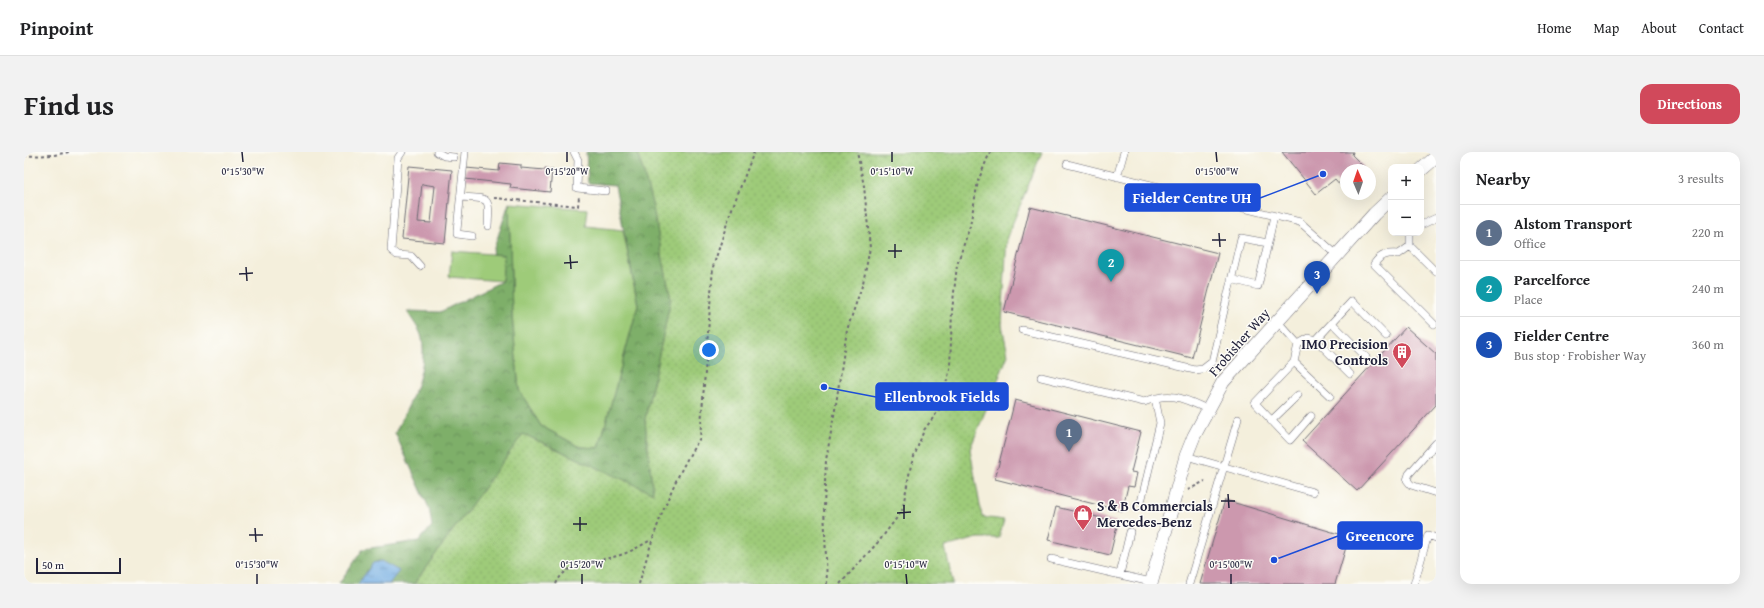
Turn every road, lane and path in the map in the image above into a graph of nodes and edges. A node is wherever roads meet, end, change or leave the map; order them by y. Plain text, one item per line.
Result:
1 (69, 152) edge
2 (402, 152) edge
3 (437, 152) edge
4 (465, 152) edge
5 (574, 152) edge
6 (754, 152) edge
7 (857, 152) edge
8 (990, 152) edge
9 (1124, 152) edge
10 (24, 156) edge
11 (1434, 156) edge
12 (454, 157) dead end
13 (1067, 164) dead end
14 (1424, 167) edge
15 (1117, 177) junction
16 (580, 189) junction
17 (606, 191) dead end
18 (460, 197) junction
19 (488, 202) junction
20 (1388, 203) edge
21 (1274, 216) junction
22 (1436, 218) edge
23 (1424, 224) edge
24 (488, 226) dead end
25 (472, 236) dead end
26 (1410, 236) edge
27 (1268, 243) junction
28 (1410, 246) junction
29 (1338, 255) junction
30 (420, 266) dead end
31 (1436, 272) edge
32 (1231, 280) junction
33 (1278, 322) junction
34 (1332, 323) junction
35 (1434, 324) dead end
36 (1022, 330) dead end
37 (1386, 336) dead end
38 (1316, 340) junction
39 (1298, 344) junction
40 (1366, 358) dead end
41 (1294, 362) junction
42 (1350, 374) dead end
43 (1041, 377) dead end
44 (1298, 395) dead end
45 (1330, 396) dead end
46 (1155, 398) junction
47 (1207, 409) junction
48 (1311, 416) dead end
49 (1238, 419) dead end
50 (1272, 421) junction
51 (1436, 443) edge
52 (1186, 456) junction
53 (1224, 466) junction
54 (1313, 492) dead end
55 (1436, 493) edge
56 (1141, 502) dead end
57 (1130, 532) dead end
58 (1436, 538) edge
59 (651, 540) junction
60 (1051, 559) dead end
61 (1120, 574) junction
62 (1151, 583) edge
63 (556, 584) edge
64 (639, 584) edge
65 (827, 584) edge
66 (840, 584) edge
67 (1189, 584) edge
68 (1414, 584) edge

1 - 10 path
2 - 30 lane
3 - 12 lane
4 - 18 lane
5 - 16 lane
6 - 59 path
7 - 65 path
8 - 66 path
9 - 15 lane
11 - 14 street
13 - 15 lane
15 - 21 lane
16 - 17 lane
16 - 19 path
18 - 19 lane
18 - 25 lane
19 - 24 lane
20 - 29 street, Frobisher Way
21 - 27 lane
21 - 29 lane
22 - 23 lane
26 - 28 lane
27 - 32 lane
27 - 32 lane
28 - 31 lane
28 - 35 lane
29 - 33 street, Frobisher Way
32 - 36 lane
33 - 39 lane
33 - 47 street, Frobisher Way
34 - 37 lane
34 - 38 lane
34 - 40 lane
38 - 39 lane
38 - 42 lane
39 - 41 lane
41 - 45 lane
41 - 50 lane
43 - 46 lane
44 - 50 lane
46 - 47 lane
46 - 56 lane
47 - 52 street, Frobisher Way
48 - 50 lane
49 - 53 lane
51 - 55 lane
52 - 53 lane
52 - 62 street, Frobisher Way
53 - 54 lane
53 - 67 lane
57 - 61 lane
58 - 68 lane
59 - 63 path
59 - 64 path
60 - 61 lane
61 - 62 lane

